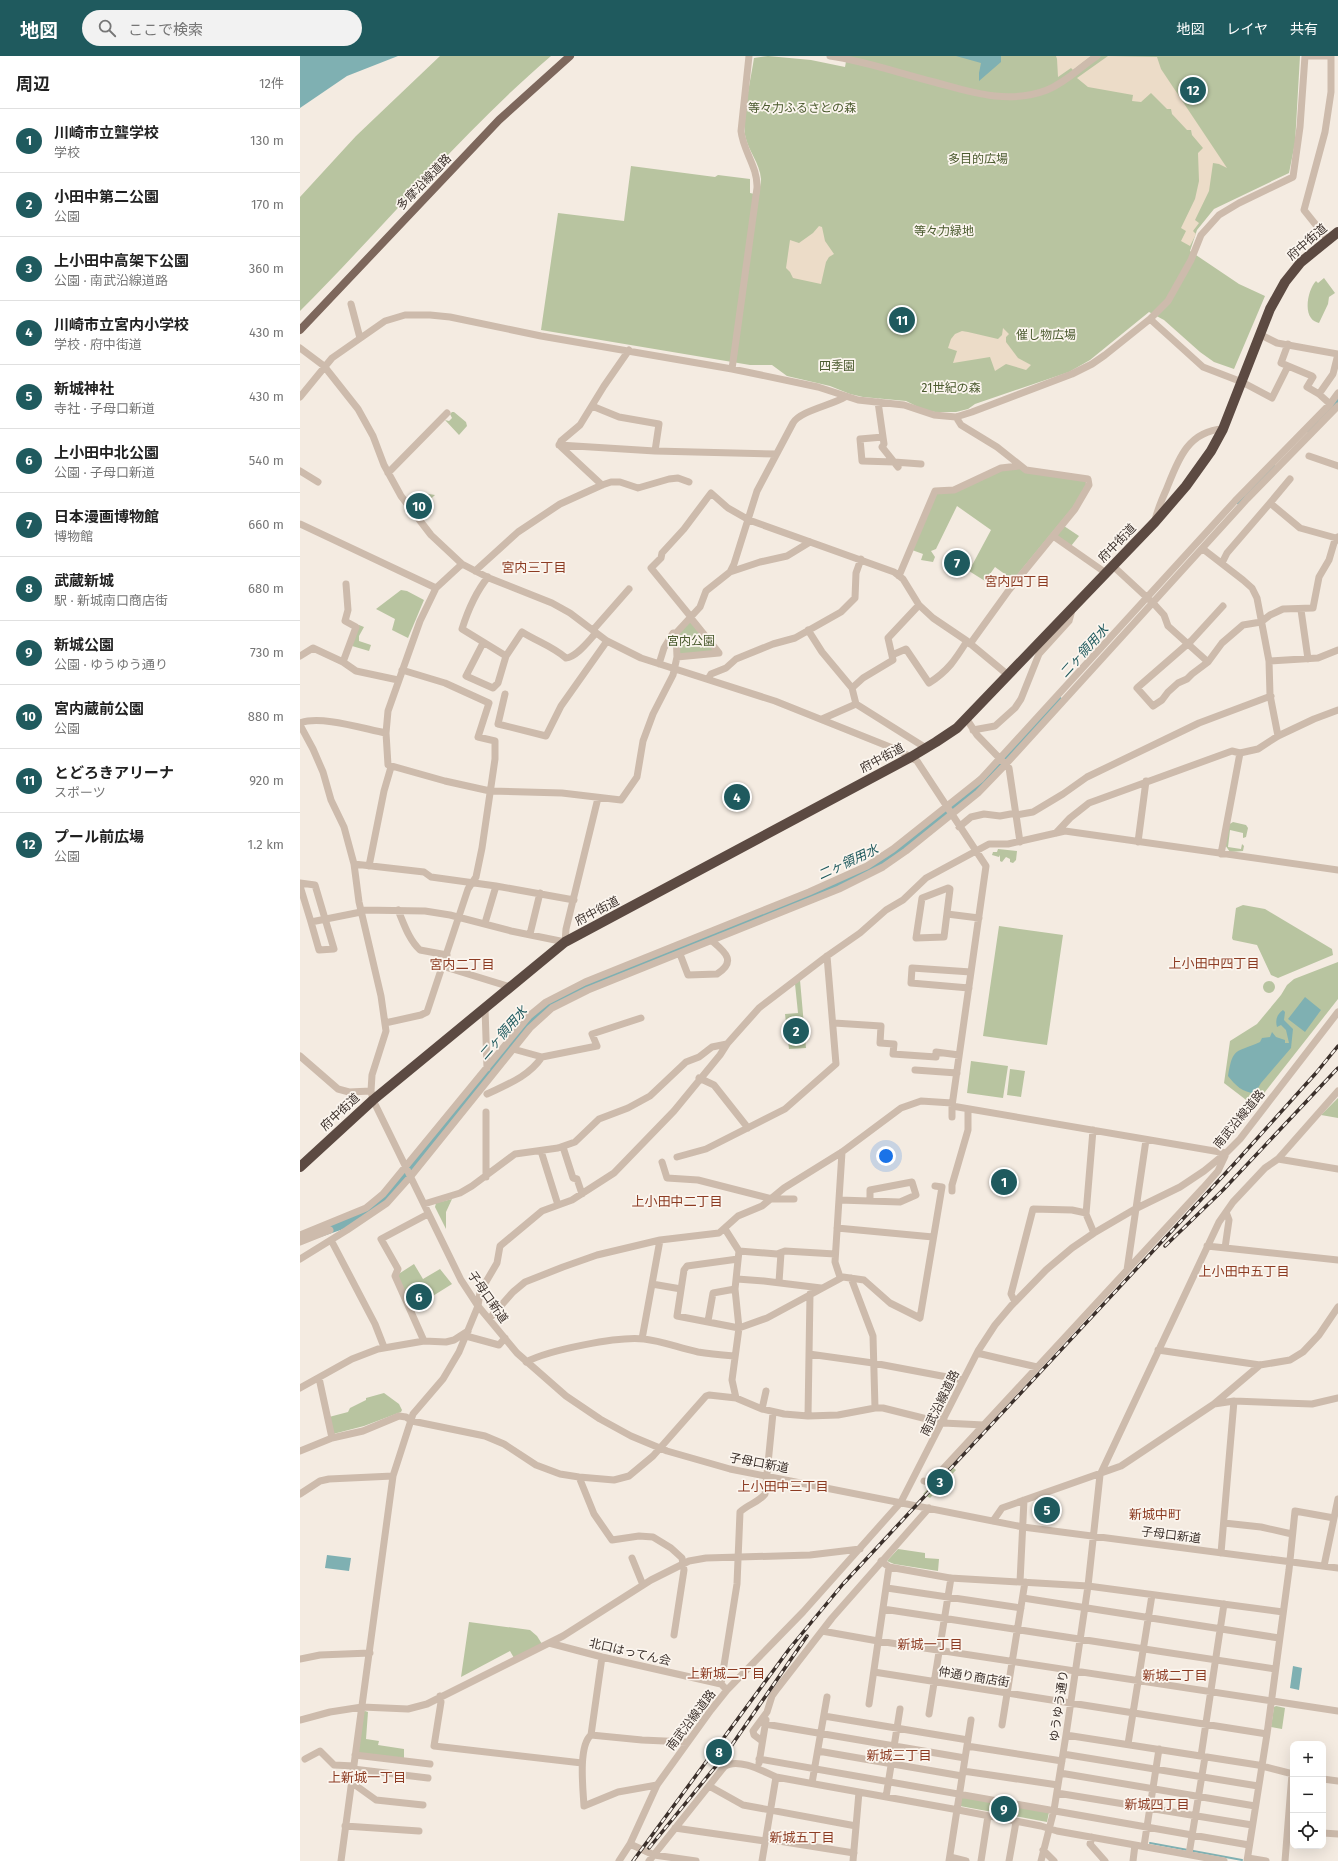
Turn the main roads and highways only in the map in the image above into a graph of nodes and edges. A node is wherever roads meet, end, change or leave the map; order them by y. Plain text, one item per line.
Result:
1 (570, 56) edge
2 (1338, 232) edge
3 (300, 330) edge
4 (300, 1167) edge

1 - 3 main road, 多摩沿線道路
2 - 4 highway, 府中街道

